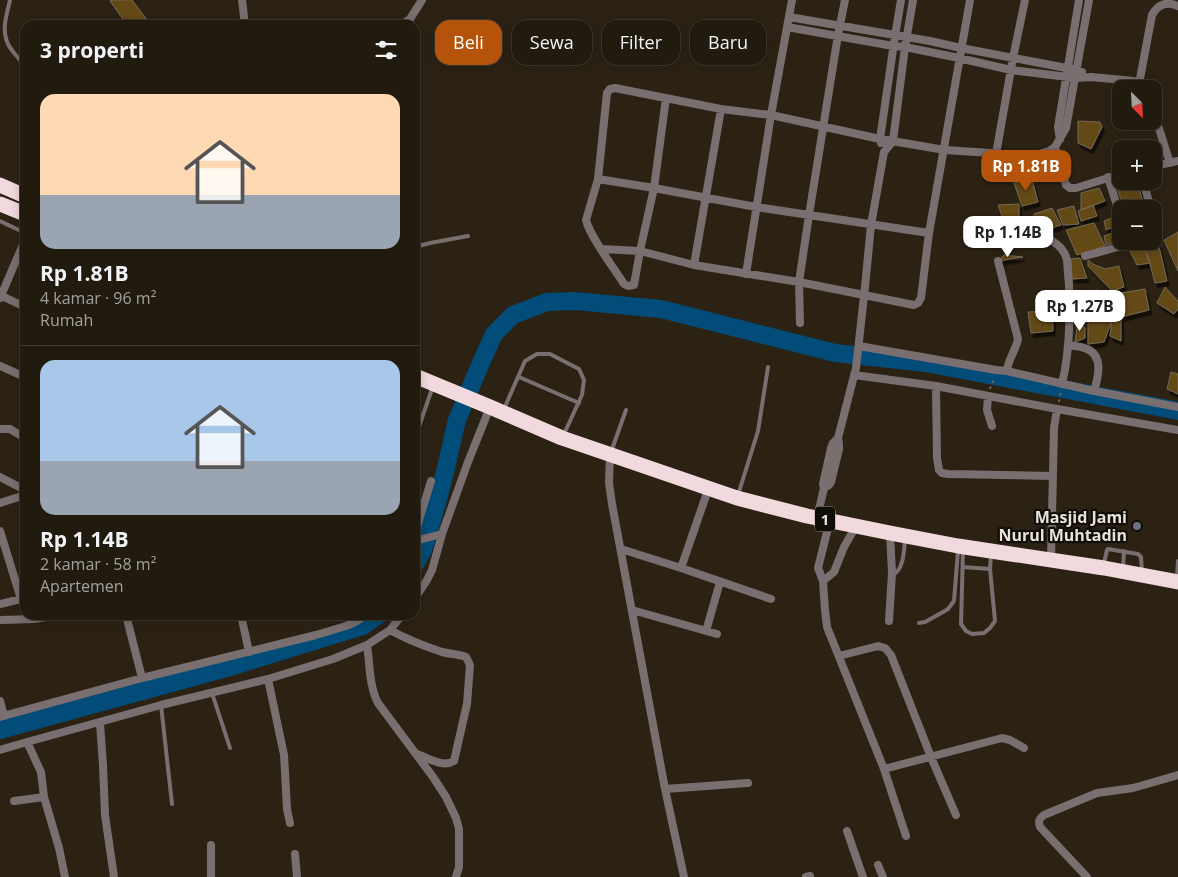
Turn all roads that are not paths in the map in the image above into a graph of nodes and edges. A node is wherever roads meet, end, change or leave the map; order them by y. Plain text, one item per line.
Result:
1 (10, 0) edge
2 (242, 0) edge
3 (422, 0) edge
4 (792, 0) edge
5 (845, 0) edge
6 (901, 0) edge
7 (913, 0) edge
8 (970, 0) edge
9 (1025, 0) edge
10 (1079, 0) edge
11 (1088, 0) edge
12 (1178, 6) edge
13 (789, 17) junction
14 (244, 20) edge
15 (408, 20) edge
16 (787, 26) junction
17 (840, 26) junction
18 (838, 35) junction
19 (895, 36) junction
20 (908, 37) junction
21 (894, 46) junction
22 (905, 47) junction
23 (961, 48) junction
24 (960, 58) junction
25 (1013, 58) junction
26 (20, 60) edge
27 (1011, 70) junction
28 (1077, 70) junction
29 (1067, 72) junction
30 (1091, 77) junction
31 (1076, 78) junction
32 (1117, 80) edge
33 (1143, 80) edge
34 (666, 98) junction
35 (721, 109) junction
36 (771, 115) junction
37 (824, 127) junction
38 (1161, 130) edge
39 (1060, 138) junction
40 (880, 139) junction
41 (893, 141) junction
42 (1055, 147) junction
43 (945, 150) junction
44 (884, 152) junction
45 (996, 154) junction
46 (1174, 162) edge
47 (1112, 176) edge
48 (1108, 177) junction
49 (598, 179) junction
50 (0, 185) edge
51 (654, 188) junction
52 (20, 194) edge
53 (705, 198) junction
54 (1115, 200) edge
55 (0, 204) edge
56 (756, 207) junction
57 (20, 212) edge
58 (809, 214) junction
59 (0, 222) edge
60 (871, 225) junction
61 (20, 231) edge
62 (929, 233) junction
63 (1043, 235) dead end
64 (468, 236) dead end
65 (420, 245) edge
66 (601, 249) junction
67 (1112, 249) edge
68 (20, 251) edge
69 (640, 251) junction
70 (1084, 256) dead end
71 (998, 262) dead end
72 (694, 265) junction
73 (746, 274) junction
74 (799, 282) junction
75 (865, 295) junction
76 (0, 296) edge
77 (20, 305) edge
78 (800, 323) dead end
79 (1068, 345) junction
80 (859, 350) junction
81 (0, 366) edge
82 (768, 367) dead end
83 (855, 371) junction
84 (1007, 371) junction
85 (20, 375) edge
86 (519, 377) junction
87 (420, 378) edge
88 (434, 384) junction
89 (936, 386) junction
90 (1061, 386) junction
91 (1094, 391) junction
92 (989, 394) junction
93 (579, 402) junction
94 (1058, 407) junction
95 (1178, 407) edge
96 (493, 408) junction
97 (626, 410) dead end
98 (420, 424) edge
99 (992, 426) dead end
100 (0, 428) edge
101 (1178, 430) edge
102 (20, 435) edge
103 (562, 438) junction
104 (610, 455) junction
105 (0, 476) edge
106 (1053, 476) junction
107 (431, 481) dead end
108 (20, 487) edge
109 (709, 488) junction
110 (20, 496) edge
111 (737, 498) junction
112 (0, 503) edge
113 (420, 517) edge
114 (824, 519) junction
115 (856, 525) junction
116 (0, 531) edge
117 (890, 533) junction
118 (439, 535) junction
119 (906, 536) junction
120 (420, 540) edge
121 (961, 546) junction
122 (620, 549) junction
123 (991, 551) junction
124 (1124, 551) junction
125 (1051, 559) junction
126 (1178, 562) edge
127 (963, 567) junction
128 (681, 568) junction
129 (1104, 568) junction
130 (990, 569) junction
131 (1123, 572) junction
132 (892, 575) junction
133 (1142, 576) junction
134 (823, 581) junction
135 (720, 582) junction
136 (1177, 582) edge
137 (20, 590) edge
138 (420, 590) edge
139 (771, 599) dead end
140 (20, 600) edge
141 (0, 604) edge
142 (632, 610) junction
143 (0, 620) edge
144 (20, 620) edge
145 (20, 620) edge
146 (34, 620) edge
147 (127, 620) edge
148 (242, 620) edge
149 (358, 620) edge
150 (398, 620) edge
151 (889, 621) dead end
152 (919, 623) dead end
153 (390, 630) junction
154 (706, 631) junction
155 (717, 634) dead end
156 (367, 645) junction
157 (249, 652) junction
158 (839, 656) junction
159 (142, 678) junction
160 (268, 678) junction
161 (212, 693) junction
162 (0, 701) edge
163 (161, 705) junction
164 (2, 717) edge
165 (100, 723) junction
166 (27, 742) junction
167 (230, 748) dead end
168 (1024, 748) dead end
169 (0, 750) edge
170 (416, 753) junction
171 (931, 757) junction
172 (884, 769) junction
173 (1178, 775) edge
174 (748, 783) dead end
175 (665, 789) junction
176 (44, 797) junction
177 (14, 801) dead end
178 (172, 804) dead end
179 (956, 815) dead end
180 (290, 823) dead end
181 (848, 831) dead end
182 (906, 836) dead end
183 (211, 845) dead end
184 (295, 854) dead end
185 (878, 865) dead end
186 (65, 877) edge
187 (114, 877) edge
188 (210, 877) edge
189 (297, 877) edge
190 (456, 877) edge
191 (684, 877) edge
192 (863, 877) edge
193 (883, 877) edge
194 (1087, 877) edge

1 - 26 lane
2 - 14 street
3 - 15 street
4 - 13 street
5 - 17 street
6 - 19 street
7 - 20 street
8 - 23 street
9 - 25 street
10 - 29 street
11 - 28 street
12 - 33 street
13 - 16 street
13 - 17 street
16 - 18 street
16 - 36 street
17 - 18 street
17 - 19 street
18 - 21 street
18 - 37 street
19 - 20 street
19 - 21 street
20 - 22 street
20 - 23 street
21 - 22 street
21 - 40 street
22 - 24 street
22 - 41 street
23 - 24 street
23 - 25 street
24 - 27 street
24 - 43 street
25 - 27 street
25 - 29 street
27 - 29 street
27 - 45 street
28 - 29 street
28 - 30 street
28 - 31 street
29 - 31 street
29 - 39 street
30 - 31 street
30 - 32 street
31 - 39 street
34 - 35 street
34 - 49 street
34 - 51 street
35 - 36 street
35 - 53 street
36 - 37 street
36 - 56 street
37 - 40 street
37 - 58 street
38 - 46 street
39 - 42 street
40 - 41 street
40 - 44 street
41 - 43 street
41 - 44 street
42 - 45 street
42 - 48 street
43 - 45 street
43 - 62 street
44 - 60 street
47 - 48 street
48 - 54 street
49 - 51 street
49 - 66 street
50 - 52 highway
51 - 53 street
51 - 69 street
53 - 56 street
53 - 72 street
55 - 57 highway
56 - 58 street
56 - 73 street
58 - 60 street
58 - 74 street
59 - 61 lane
60 - 62 street
60 - 75 street
62 - 75 street
63 - 79 street
64 - 65 lane
66 - 69 street
66 - 69 street
67 - 70 street
68 - 76 street
69 - 72 street
71 - 84 street
72 - 73 street
73 - 74 street
74 - 75 street
74 - 78 street
75 - 80 street
76 - 77 street
79 - 90 street
79 - 91 street
80 - 83 street
80 - 84 street
81 - 85 street
82 - 111 lane
83 - 89 street
83 - 114 street
84 - 90 street
86 - 93 lane
86 - 93 lane
86 - 96 lane
87 - 88 highway, 1
88 - 96 highway, 1
88 - 98 lane
89 - 92 street
89 - 106 street
90 - 91 street
91 - 95 street
92 - 94 street
92 - 99 street
93 - 103 lane
94 - 101 street
94 - 106 street
96 - 103 highway, 1
96 - 118 street
97 - 104 lane
100 - 102 street
103 - 104 highway, 1
104 - 109 highway, 1
104 - 122 street
105 - 108 street
106 - 125 street
107 - 113 street
109 - 111 highway, 1
109 - 128 street
110 - 112 street
111 - 114 highway, 1
114 - 115 highway, 1
114 - 134 street
115 - 117 highway, 1
115 - 134 street
116 - 137 street
117 - 119 highway, 1
117 - 132 street
118 - 120 street
118 - 138 street
119 - 121 highway, 1
119 - 132 lane
121 - 123 highway, 1
121 - 127 lane
121 - 152 lane
122 - 128 street
122 - 142 street
123 - 125 highway, 1
123 - 130 lane
124 - 129 lane
124 - 131 lane
124 - 133 lane
125 - 129 highway, 1
126 - 136 lane
127 - 130 lane
127 - 130 lane
128 - 135 street
129 - 131 highway, 1
131 - 133 highway, 1
132 - 151 street
133 - 136 highway, 1
134 - 158 street
135 - 139 street
135 - 154 street
140 - 141 street
142 - 154 street
142 - 175 street
143 - 145 street
144 - 146 street
147 - 159 street
148 - 157 street
149 - 157 street
150 - 153 street
153 - 156 street
153 - 170 street
154 - 155 street
156 - 160 street
156 - 170 street
157 - 159 street
158 - 171 street
158 - 172 street
159 - 164 street
160 - 161 street
160 - 180 street
161 - 163 street
161 - 167 lane
162 - 164 street
163 - 165 street
163 - 178 lane
165 - 166 street
165 - 187 street
166 - 169 street
166 - 176 street
168 - 171 street
170 - 190 street
171 - 172 street
171 - 179 street
172 - 182 street
173 - 194 street
174 - 175 street
175 - 191 street
176 - 177 street
176 - 186 street
181 - 192 street
183 - 188 street
184 - 189 street
185 - 193 street

